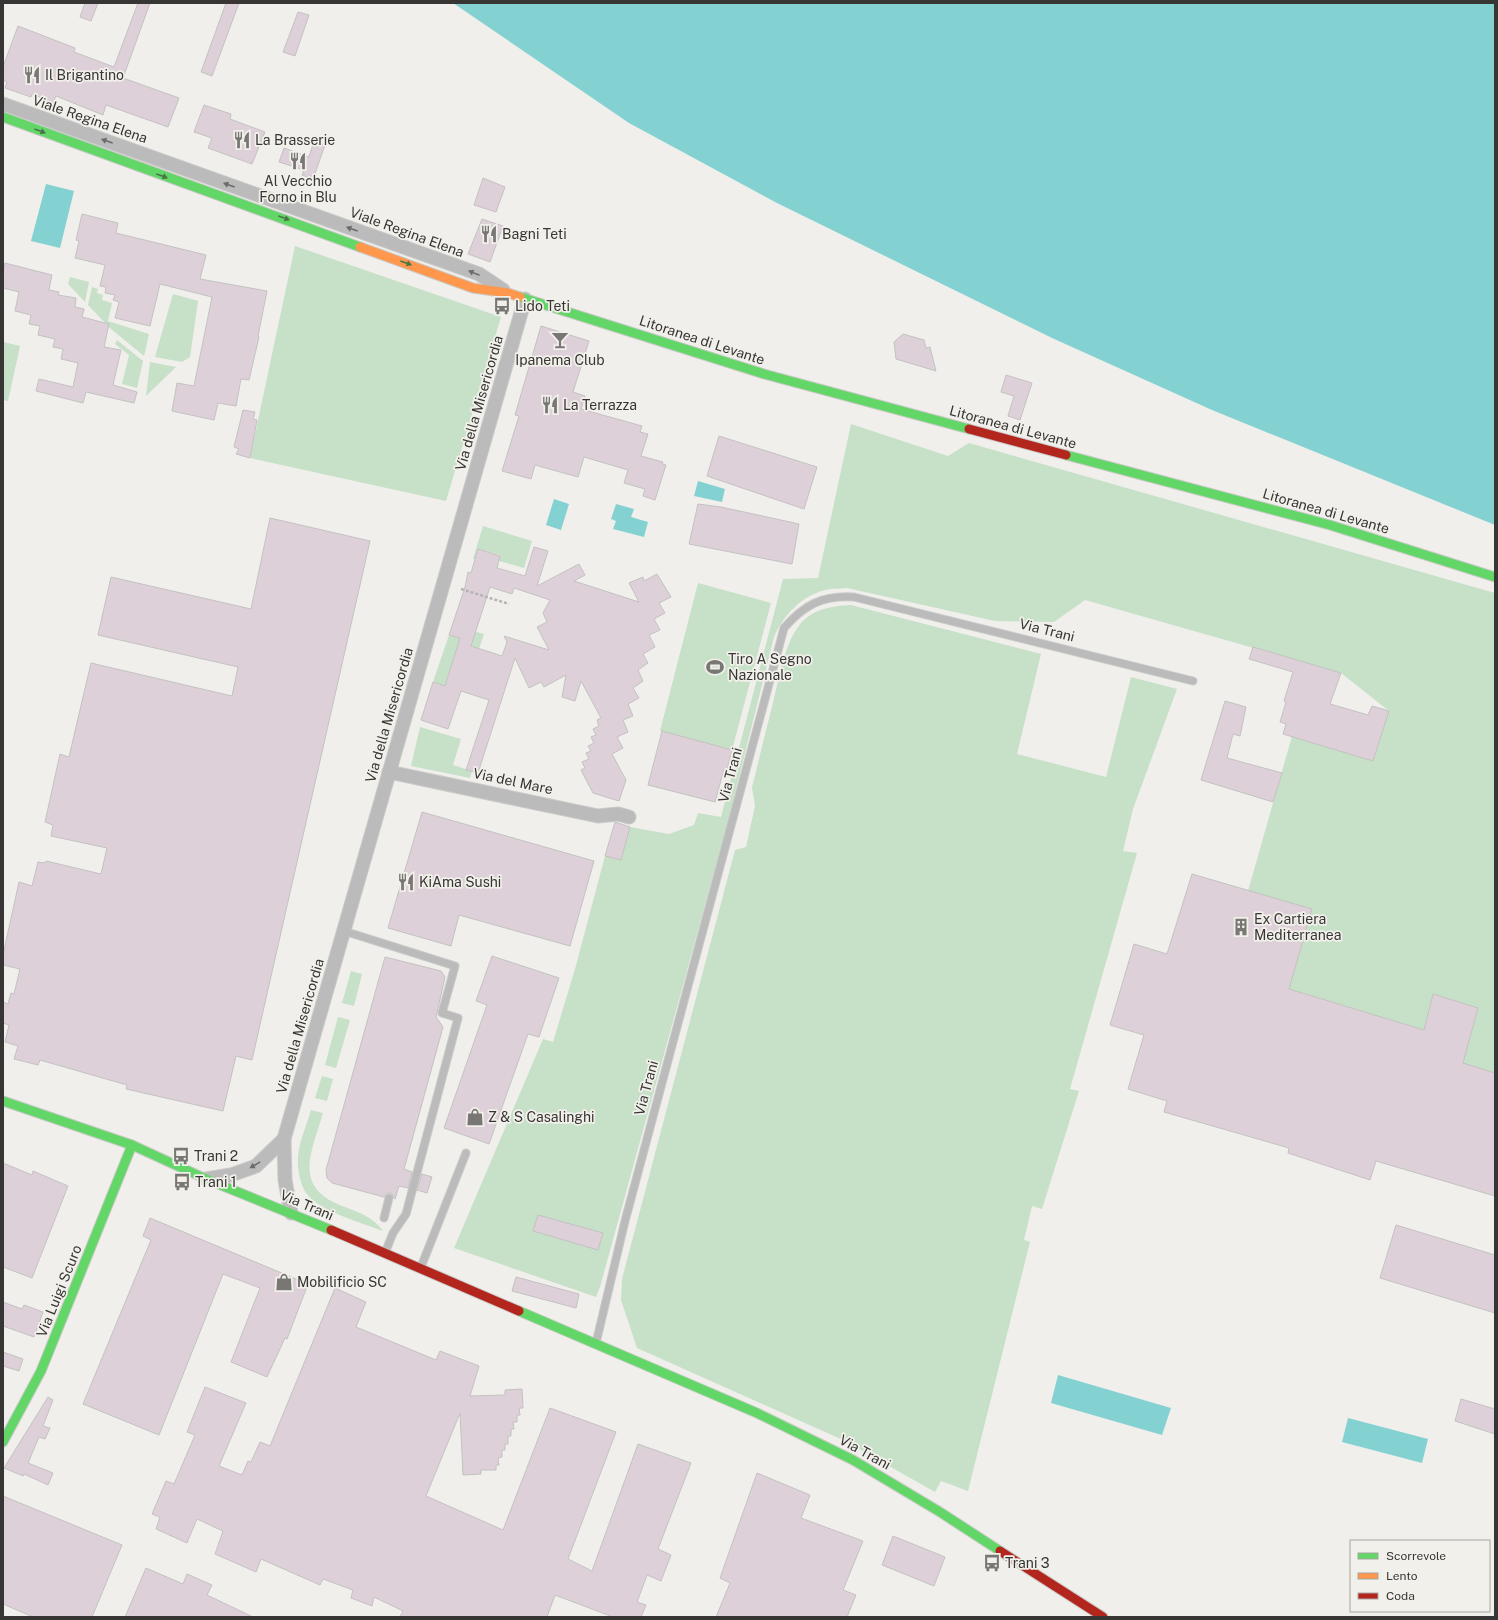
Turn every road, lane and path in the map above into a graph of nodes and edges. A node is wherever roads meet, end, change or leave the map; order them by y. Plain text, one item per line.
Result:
1 (3, 104) edge
2 (19, 117) junction
3 (3, 118) edge
4 (150, 156) junction
5 (146, 170) junction
6 (248, 192) junction
7 (243, 205) junction
8 (508, 293) junction
9 (525, 299) junction
10 (1495, 577) edge
11 (461, 589) dead end
12 (509, 604) dead end
13 (1193, 681) dead end
14 (390, 772) junction
15 (629, 817) dead end
16 (344, 931) junction
17 (3, 1101) edge
18 (284, 1139) junction
19 (132, 1145) junction
20 (466, 1153) dead end
21 (206, 1179) junction
22 (389, 1198) dead end
23 (291, 1213) junction
24 (384, 1218) dead end
25 (385, 1254) junction
26 (420, 1269) junction
27 (596, 1345) junction
28 (3, 1442) edge
29 (1103, 1617) edge

1 - 2 street, Viale Regina Elena
2 - 3 street, Viale Regina Elena
4 -> 2 street, Viale Regina Elena
2 -> 5 street, Viale Regina Elena
4 - 5 street, Viale Regina Elena
6 -> 4 street, Viale Regina Elena
5 -> 7 street, Viale Regina Elena
6 - 7 street
8 -> 6 street, Viale Regina Elena
7 -> 8 street, Viale Regina Elena
8 - 9 street, Viale Regina Elena
9 - 10 street, Litoranea di Levante
9 - 14 street, Via della Misericordia
11 - 12 path
13 - 27 lane, Via Trani
14 - 15 street, Via del Mare
14 - 16 street, Via della Misericordia
16 - 18 street, Via della Misericordia
16 - 25 lane
17 - 19 street, Via Trani
18 -> 21 street, Via della Misericordia
18 - 23 street, Via della Misericordia
19 - 21 street, Via Trani
19 - 28 street, Via Luigi Scuro
20 - 26 lane
21 - 23 street, Via Trani
22 - 24 lane
23 - 25 street, Via Trani
25 - 26 street, Via Trani
26 - 27 street, Via Trani
27 - 29 street, Via Trani

